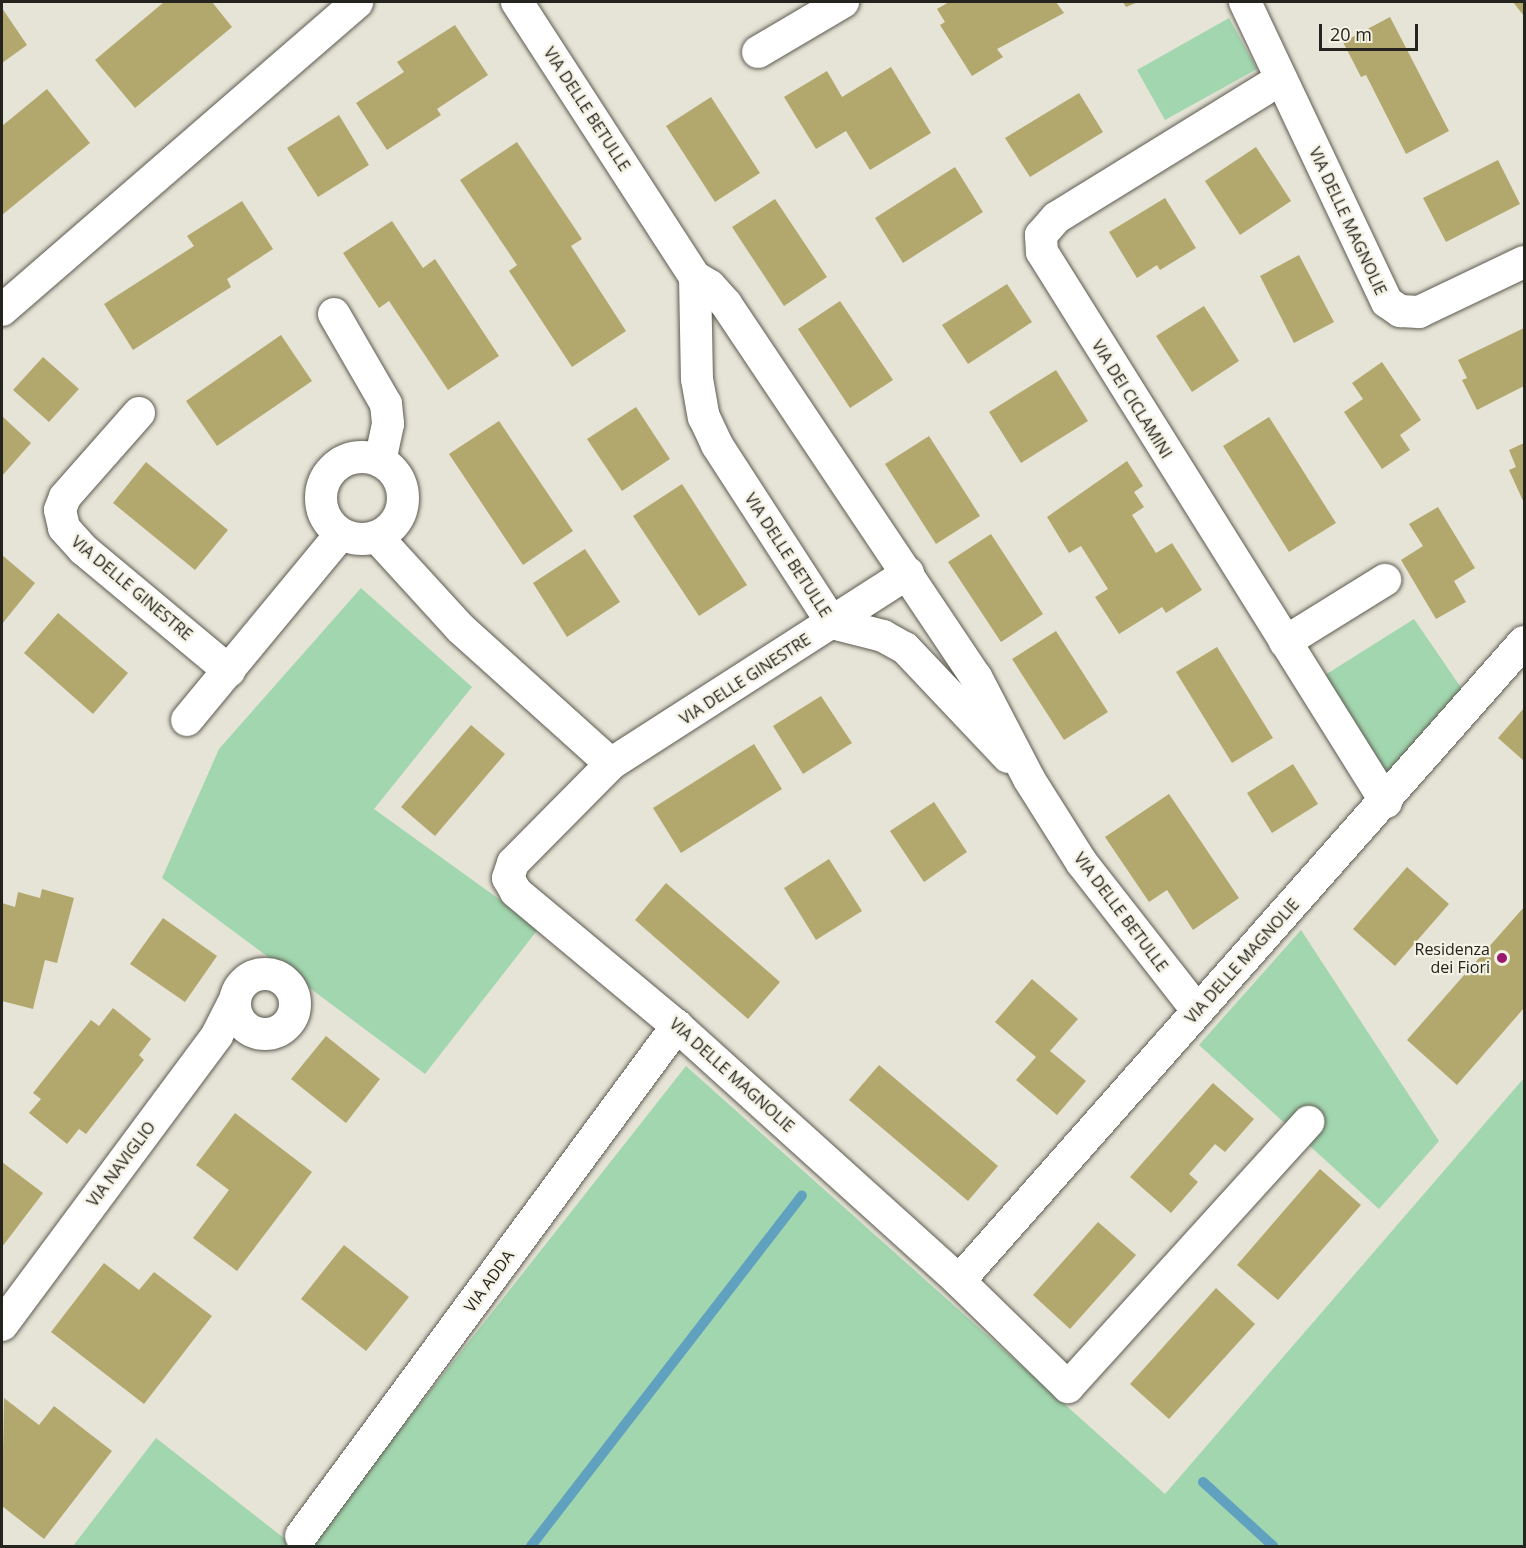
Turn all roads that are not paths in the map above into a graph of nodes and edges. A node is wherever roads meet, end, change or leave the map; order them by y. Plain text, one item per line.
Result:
1 (517, 2) edge
2 (843, 2) edge
3 (1245, 2) edge
4 (350, 4) edge
5 (758, 52) dead end
6 (1281, 79) junction
7 (1524, 262) edge
8 (695, 277) junction
9 (3, 306) edge
10 (334, 314) dead end
11 (139, 413) dead end
12 (380, 460) junction
13 (342, 534) junction
14 (377, 537) junction
15 (908, 573) junction
16 (1385, 580) dead end
17 (832, 622) junction
18 (1285, 642) junction
19 (1524, 642) edge
20 (230, 671) junction
21 (187, 720) dead end
22 (611, 764) junction
23 (1029, 779) junction
24 (1386, 802) junction
25 (509, 871) joint
26 (235, 1000) dead end
27 (1197, 1010) junction
28 (677, 1026) junction
29 (1308, 1122) dead end
30 (959, 1281) junction
31 (2, 1325) edge
32 (301, 1536) dead end

1 - 8 street, VIA DELLE BETULLE
2 - 5 street
3 - 6 street, VIA DELLE MAGNOLIE
4 - 9 street
6 - 7 street, VIA DELLE MAGNOLIE
6 - 18 street, VIA DEI CICLAMINI
8 - 15 street, VIA DELLE BETULLE
8 - 17 street, VIA DELLE BETULLE
10 - 12 street
11 - 20 street, VIA DELLE GINESTRE
12 - 13 street
12 - 14 street
13 - 14 street
13 - 20 street
14 - 22 street
15 - 17 street, VIA DELLE GINESTRE
15 - 23 street, VIA DELLE BETULLE
16 - 18 street
17 - 22 street, VIA DELLE GINESTRE
17 - 23 street, VIA DELLE BETULLE
18 - 24 street, VIA DEI CICLAMINI
19 - 24 street, VIA DELLE MAGNOLIE
20 - 21 street
22 - 25 street, VIA DELLE GINESTRE
23 - 27 street, VIA DELLE BETULLE
24 - 27 street, VIA DELLE MAGNOLIE
25 - 28 street, VIA DELLE MAGNOLIE
26 - 31 street, VIA NAVIGLIO
27 - 30 street, VIA DELLE MAGNOLIE
28 - 30 street, VIA DELLE MAGNOLIE
28 - 32 street, VIA ADDA
29 - 30 street, VIA DELLE MAGNOLIE

